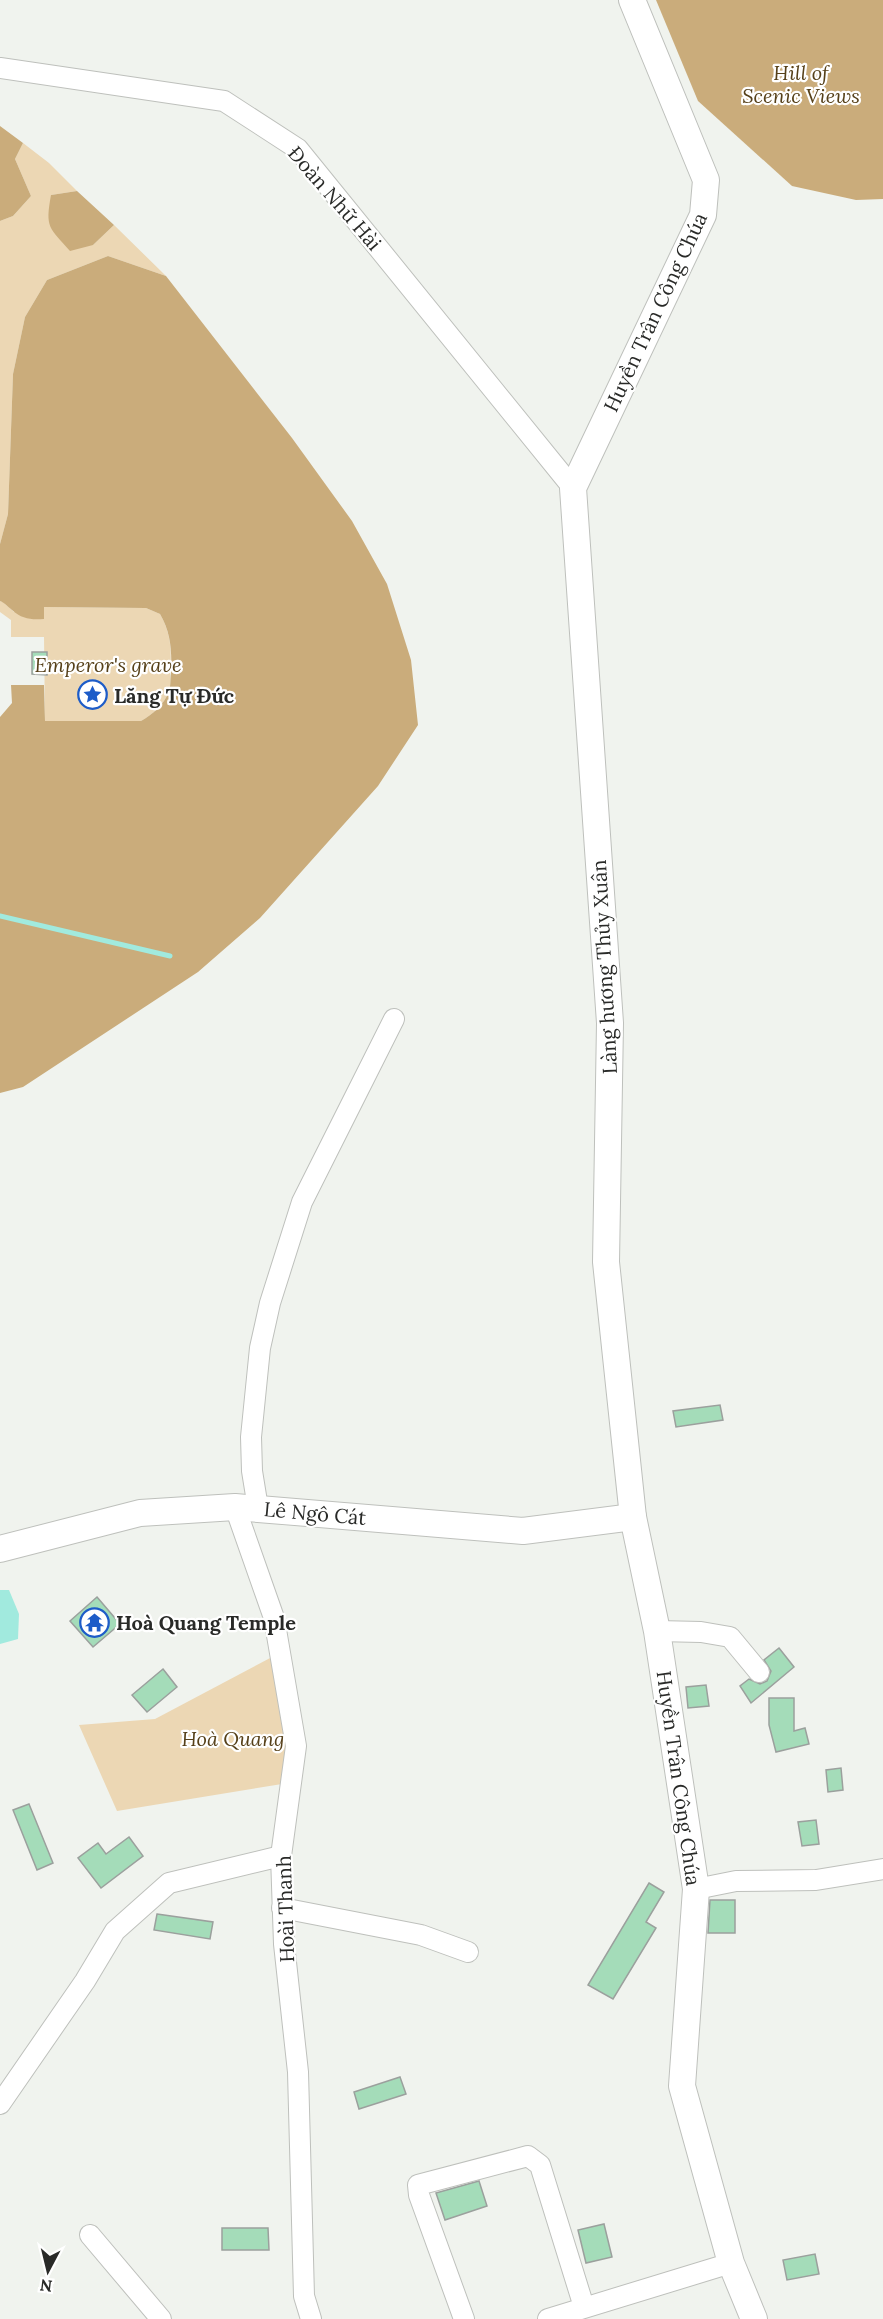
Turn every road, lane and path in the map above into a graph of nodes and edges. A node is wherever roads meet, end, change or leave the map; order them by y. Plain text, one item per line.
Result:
1 (632, 0) edge
2 (0, 68) edge
3 (573, 488) junction
4 (394, 1019) dead end
5 (247, 1508) junction
6 (633, 1517) junction
7 (0, 1549) edge
8 (657, 1631) junction
9 (759, 1672) dead end
10 (281, 1856) junction
11 (883, 1869) edge
12 (696, 1890) junction
13 (282, 1908) junction
14 (468, 1952) dead end
15 (0, 2104) edge
16 (90, 2235) dead end
17 (731, 2263) junction
18 (584, 2307) junction
19 (161, 2319) edge
20 (312, 2319) edge
21 (464, 2319) edge
22 (548, 2319) edge
23 (754, 2319) edge

1 - 3 street, Huyền Trân Công Chúa
2 - 3 street, Đoàn Nhữ Hài
3 - 6 street, Làng hương Thủy Xuân
4 - 5 street, Hoài Thanh
5 - 6 street, Lê Ngô Cát
5 - 7 street, Lê Ngô Cát
5 - 10 street, Hoài Thanh
6 - 8 street, Huyền Trân Công Chúa
8 - 9 street
8 - 12 street, Huyền Trân Công Chúa
10 - 13 street, Hoài Thanh
10 - 15 street
11 - 12 street
12 - 17 street, Huyền Trân Công Chúa
13 - 14 street
13 - 20 street, Hoài Thanh
16 - 19 street
17 - 18 street
17 - 23 street, Huyền Trân Công Chúa
18 - 21 street
18 - 22 street

